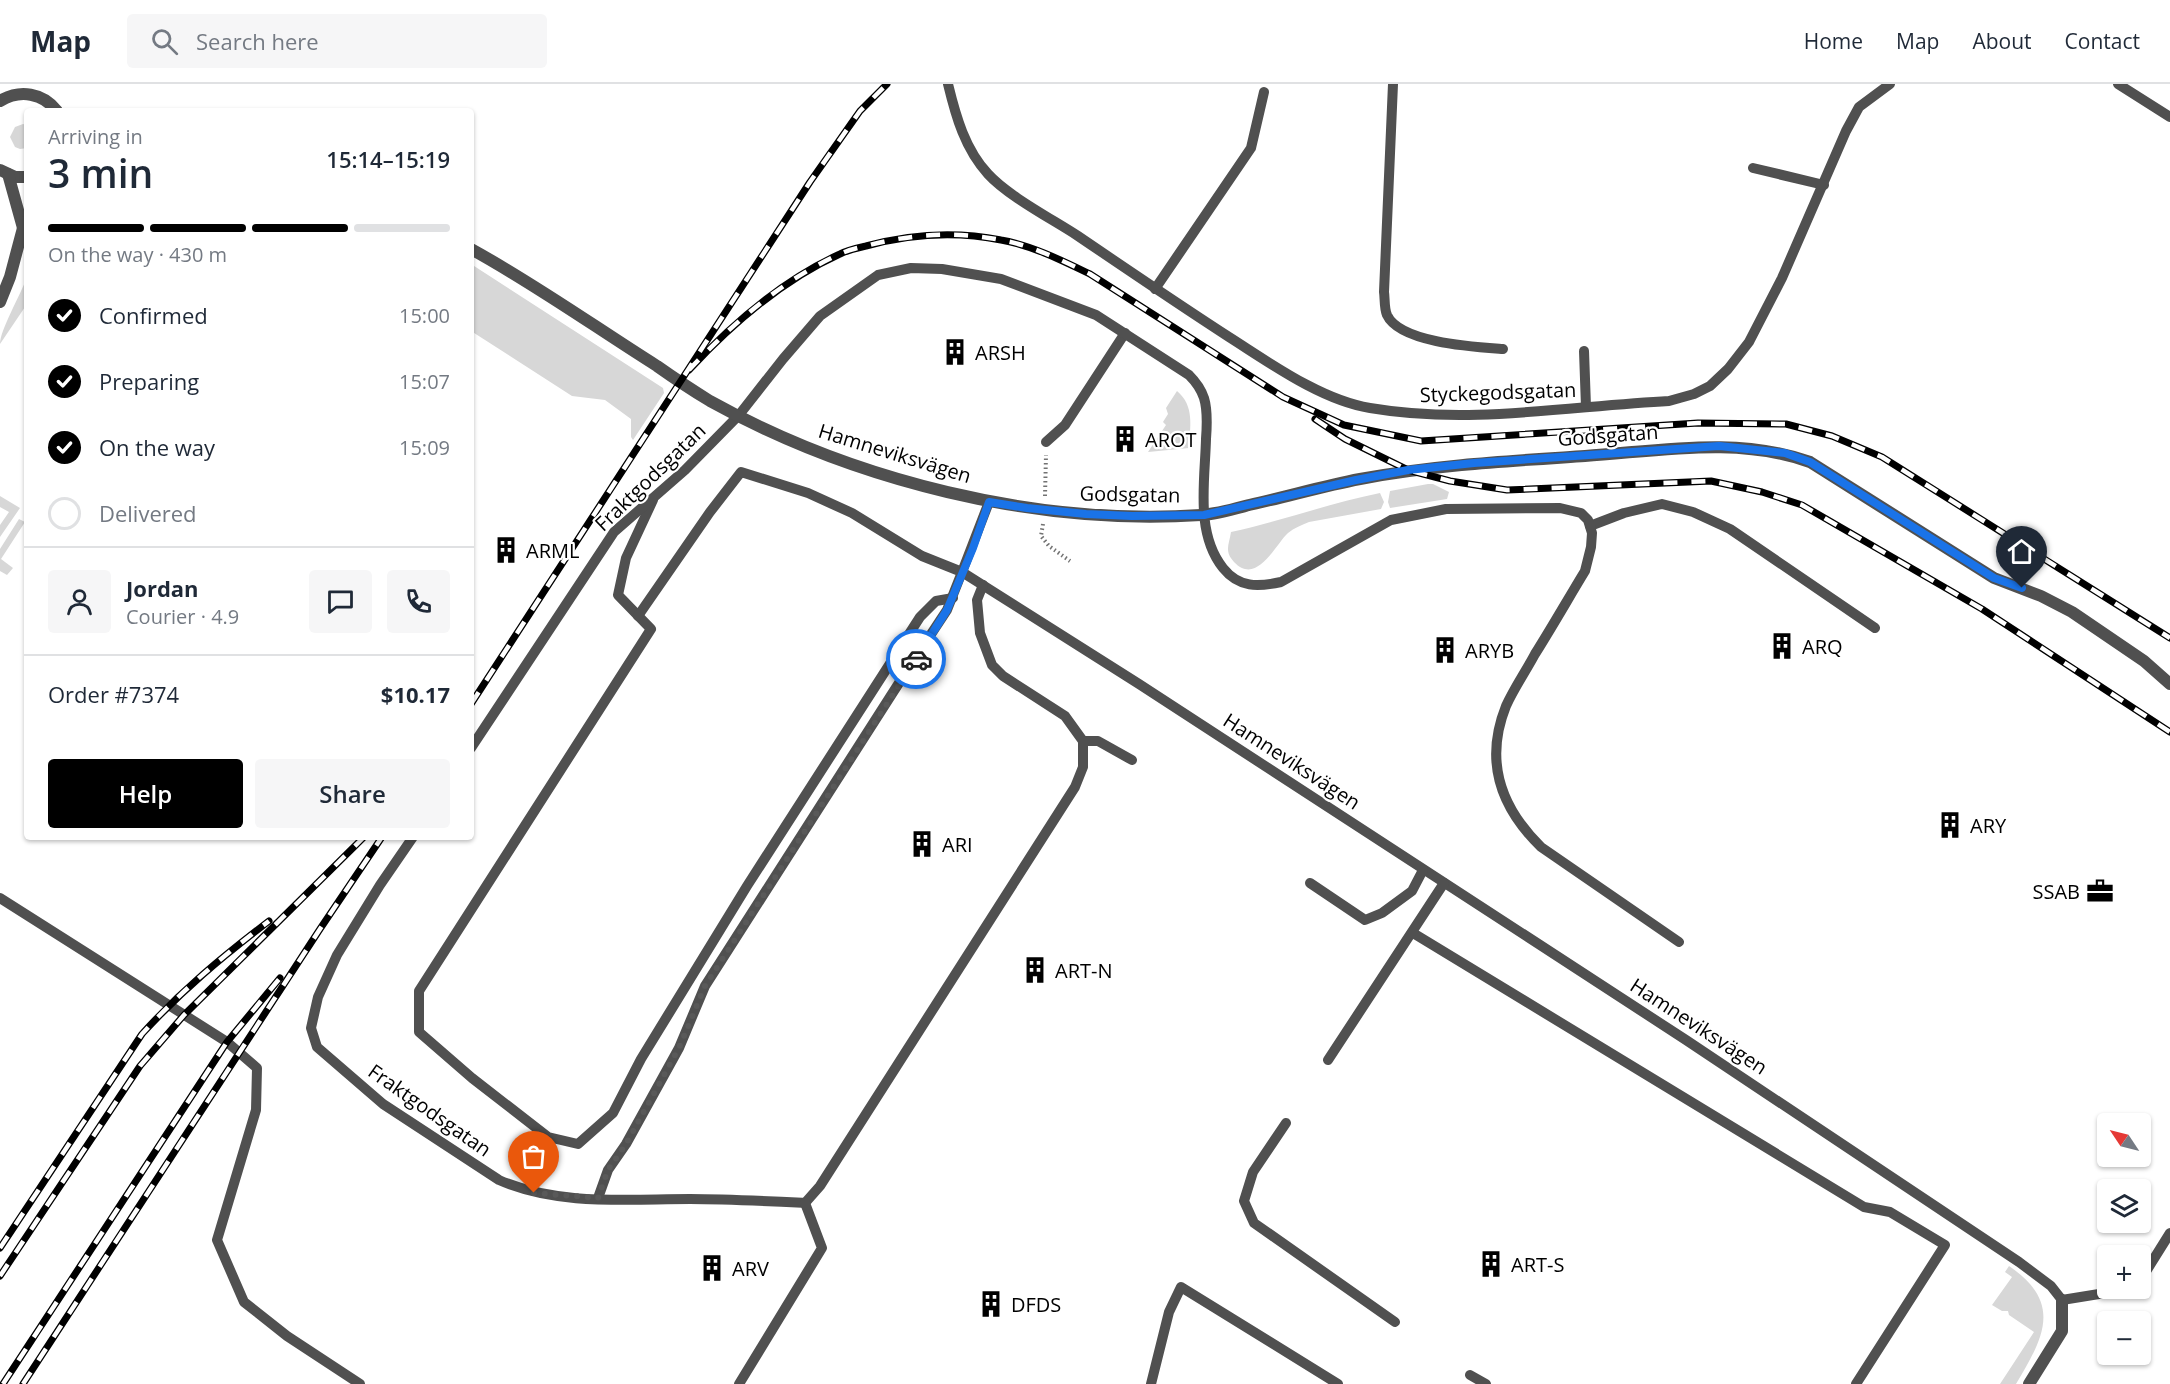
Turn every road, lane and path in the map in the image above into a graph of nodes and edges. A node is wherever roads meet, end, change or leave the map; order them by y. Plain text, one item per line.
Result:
1 (948, 84) edge
2 (1393, 84) edge
3 (1890, 84) edge
4 (2118, 84) edge
5 (30, 89) edge
6 (1264, 92) dead end
7 (0, 101) edge
8 (54, 108) edge
9 (2170, 117) edge
10 (1753, 168) dead end
11 (4, 172) edge
12 (24, 176) edge
13 (1824, 185) junction
14 (24, 222) edge
15 (24, 228) edge
16 (474, 251) edge
17 (1155, 289) junction
18 (0, 302) edge
19 (1125, 333) junction
20 (1503, 349) dead end
21 (1584, 351) dead end
22 (1586, 406) junction
23 (739, 415) junction
24 (1046, 442) joint
25 (656, 495) junction
26 (989, 502) junction
27 (1045, 510) junction
28 (1204, 515) junction
29 (1590, 526) junction
30 (1070, 561) dead end
31 (962, 572) junction
32 (983, 585) junction
33 (952, 598) junction
34 (638, 616) junction
35 (1875, 628) dead end
36 (2170, 684) edge
37 (1083, 741) junction
38 (474, 743) edge
39 (1132, 760) dead end
40 (411, 840) edge
41 (1423, 870) junction
42 (1310, 883) dead end
43 (1444, 883) junction
44 (0, 898) edge
45 (1413, 933) junction
46 (1679, 942) dead end
47 (1328, 1060) dead end
48 (1286, 1123) dead end
49 (598, 1198) junction
50 (804, 1203) junction
51 (2170, 1233) edge
52 (2151, 1263) edge
53 (2097, 1294) edge
54 (2062, 1300) junction
55 (1395, 1322) dead end
56 (1470, 1375) dead end
57 (360, 1384) edge
58 (739, 1384) edge
59 (1151, 1384) edge
60 (1338, 1384) edge
61 (1485, 1384) edge
62 (1856, 1384) edge
63 (2029, 1384) edge

1 - 17 lane, Styckegodsgatan
2 - 20 lane
3 - 13 lane, Styckegodsgatan
4 - 9 lane
5 - 7 street
5 - 8 street
6 - 17 lane
10 - 13 lane
11 - 12 street
11 - 14 street
13 - 22 lane, Styckegodsgatan
15 - 18 street
16 - 23 street, Hamneviksvägen
17 - 22 lane, Styckegodsgatan
19 - 23 lane, Fraktgodsgatan
19 - 24 lane
19 - 28 lane, Fraktgodsgatan
21 - 22 lane
23 - 25 lane, Fraktgodsgatan
23 - 26 street, Hamneviksvägen
24 - 27 path
25 - 34 lane
25 - 38 lane, Fraktgodsgatan
26 - 27 street, Godsgatan
26 - 31 lane, Hamneviksvägen
27 - 28 street, Godsgatan
27 - 30 path
28 - 29 lane, Fraktgodsgatan
28 - 36 street, Godsgatan
29 - 35 lane
29 - 46 lane
31 - 32 lane, Hamneviksvägen
31 - 33 lane
31 - 34 lane
32 - 37 lane
32 - 41 lane, Hamneviksvägen
33 - 34 lane
33 - 49 lane
37 - 39 lane
37 - 50 lane
40 - 49 lane, Fraktgodsgatan
41 - 42 lane
41 - 43 lane, Hamneviksvägen
43 - 45 lane
43 - 54 lane, Hamneviksvägen
44 - 57 lane
45 - 47 lane
45 - 62 lane
48 - 55 lane
49 - 50 lane, Fraktgodsgatan
50 - 58 lane
51 - 52 lane
53 - 54 lane
54 - 63 street
56 - 61 lane
59 - 60 lane

